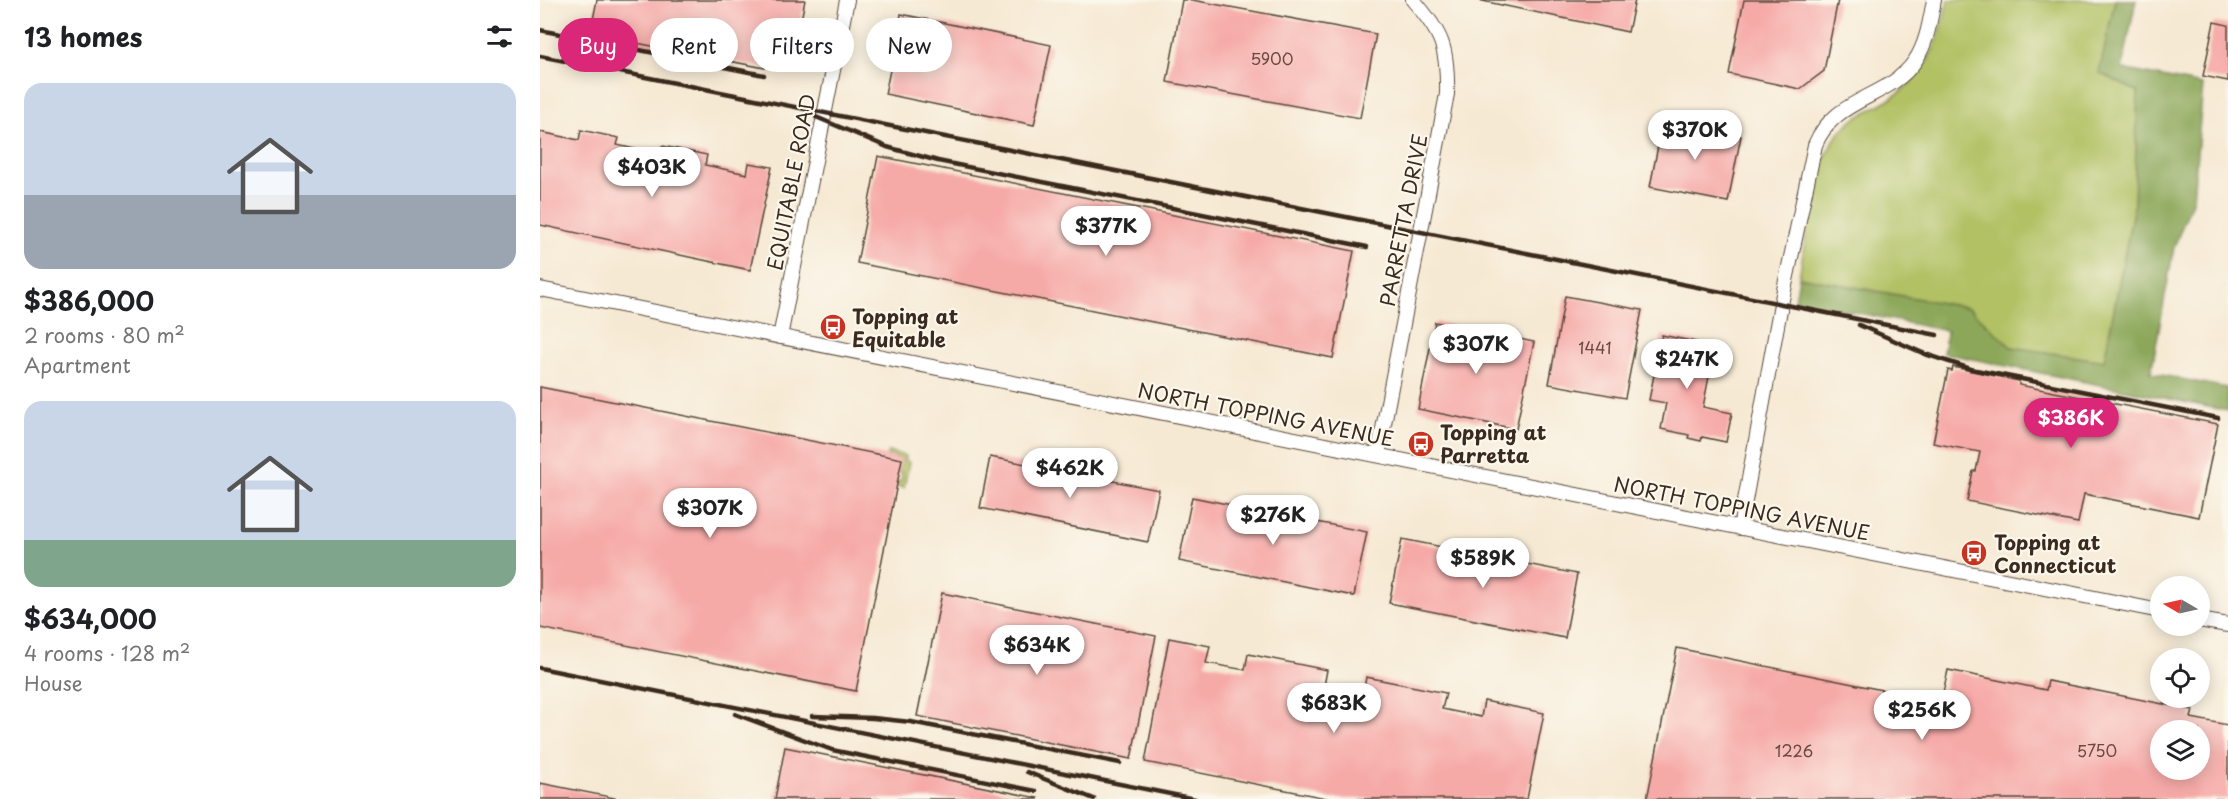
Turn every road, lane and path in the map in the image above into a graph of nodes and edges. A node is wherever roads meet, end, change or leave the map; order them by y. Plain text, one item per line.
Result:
1 (847, 0) edge
2 (1413, 0) edge
3 (1934, 0) edge
4 (540, 289) edge
5 (780, 337) junction
6 (1378, 455) junction
7 (1740, 528) junction
8 (2150, 610) edge
9 (2210, 622) edge
10 (2228, 626) edge

1 - 5 street, EQUITABLE ROAD
2 - 6 street, PARRETTA DRIVE
3 - 7 street
4 - 5 street, NORTH TOPPING AVENUE
5 - 6 street, NORTH TOPPING AVENUE
6 - 7 street, NORTH TOPPING AVENUE
7 - 8 street, NORTH TOPPING AVENUE
9 - 10 street

